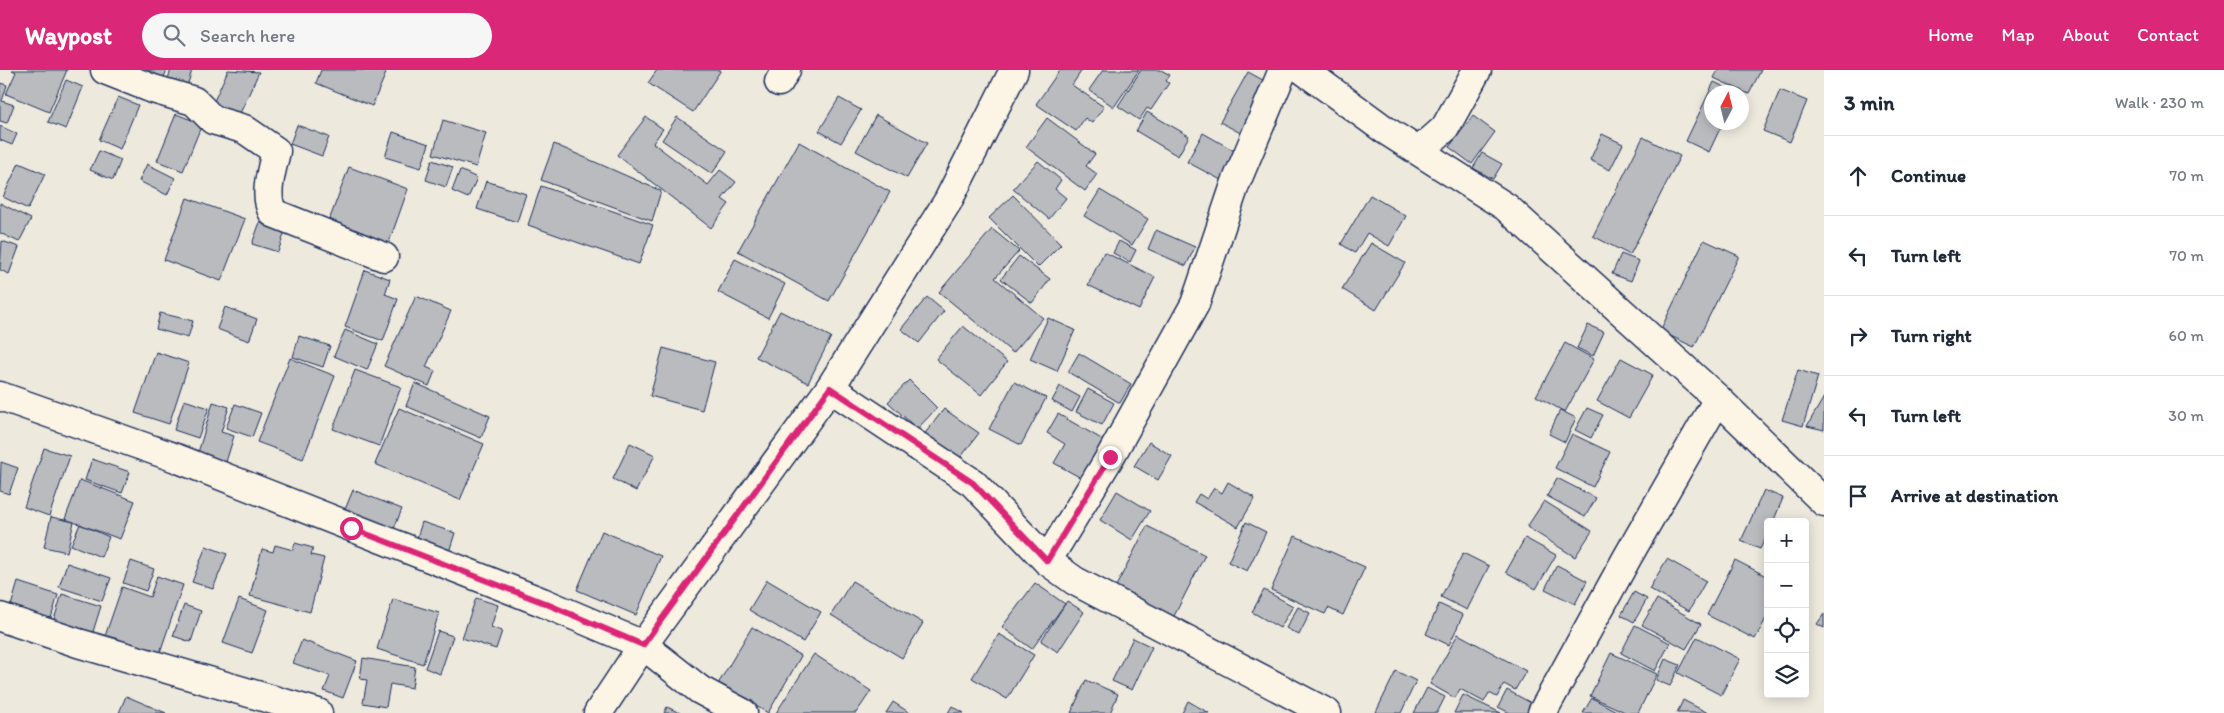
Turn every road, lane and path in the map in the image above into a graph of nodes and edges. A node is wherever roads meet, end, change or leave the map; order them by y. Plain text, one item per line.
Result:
1 (105, 70) edge
2 (1014, 70) edge
3 (1283, 70) edge
4 (1303, 70) edge
5 (1477, 70) edge
6 (1419, 151) junction
7 (384, 257) dead end
8 (830, 388) junction
9 (0, 396) edge
10 (1718, 400) junction
11 (1824, 502) edge
12 (1047, 561) junction
13 (0, 618) edge
14 (643, 645) junction
15 (318, 713) edge
16 (598, 713) edge
17 (743, 713) edge
18 (1326, 713) edge
19 (1542, 713) edge

1 - 7 street
2 - 8 street
3 - 12 street
4 - 6 street
5 - 6 street
6 - 10 street
8 - 12 street
8 - 14 street
9 - 14 street
10 - 11 street
10 - 19 street
12 - 18 street
13 - 15 street
14 - 16 street
14 - 17 street

